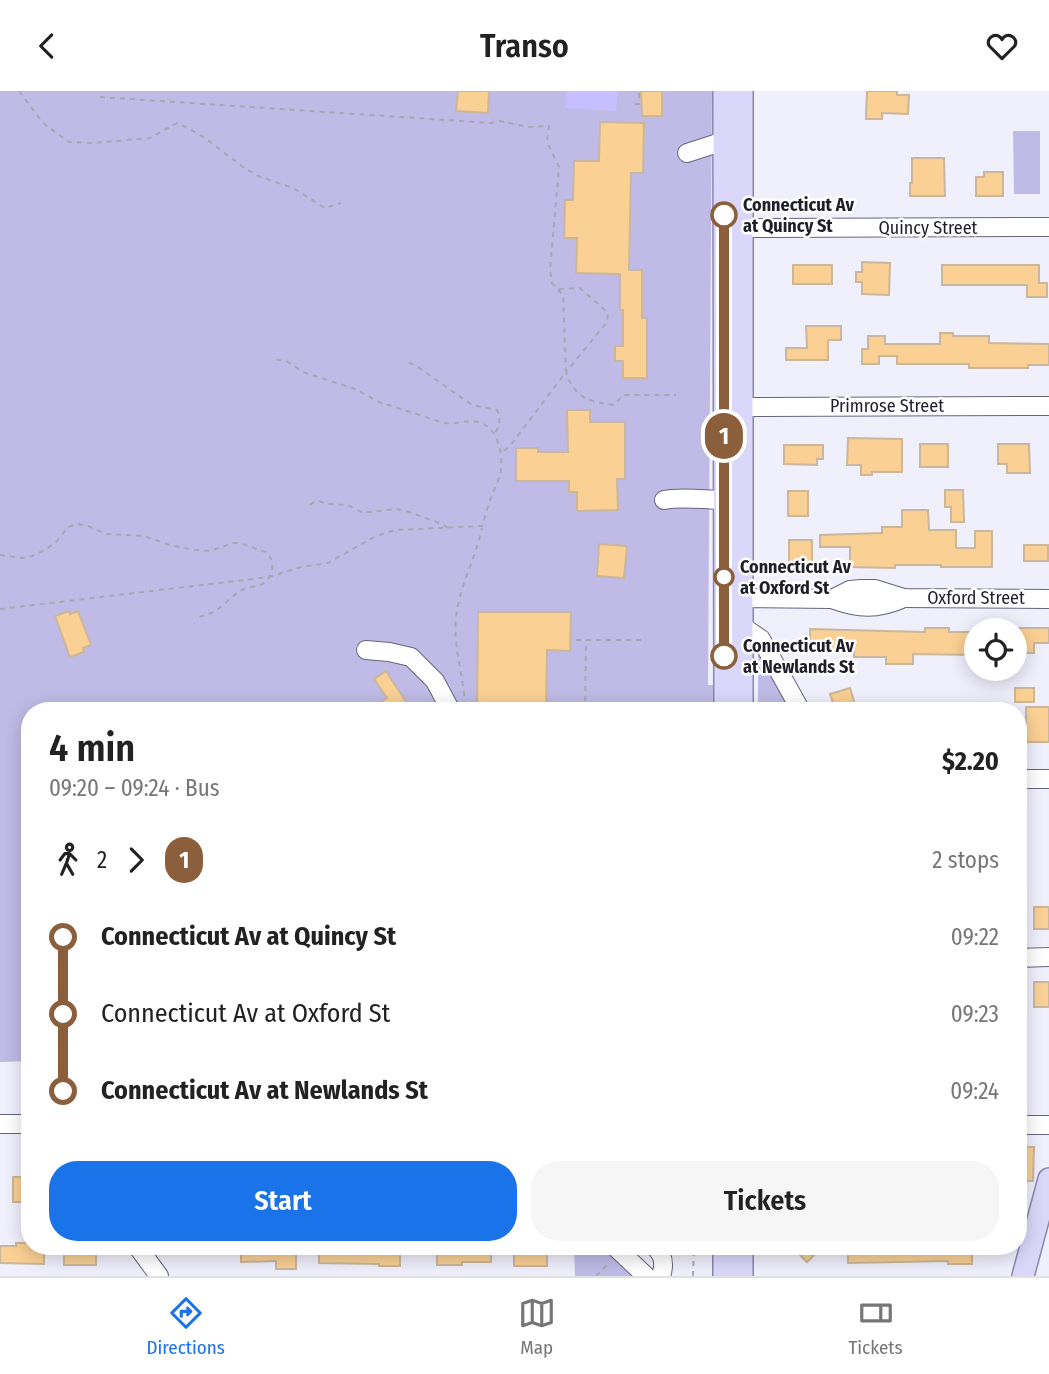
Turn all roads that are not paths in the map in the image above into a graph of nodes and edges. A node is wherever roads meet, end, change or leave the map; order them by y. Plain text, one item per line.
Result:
1 (724, 91) edge
2 (742, 91) edge
3 (733, 141) junction
4 (687, 153) dead end
5 (1049, 227) edge
6 (733, 228) junction
7 (1049, 405) edge
8 (733, 407) junction
9 (724, 500) junction
10 (664, 501) dead end
11 (733, 598) junction
12 (1049, 599) edge
13 (742, 626) junction
14 (366, 650) dead end
15 (446, 702) edge
16 (725, 702) edge
17 (742, 702) edge
18 (796, 702) edge
19 (1027, 779) edge
20 (1049, 779) edge
21 (1027, 957) edge
22 (1049, 957) edge
23 (0, 1123) edge
24 (21, 1124) edge
25 (1027, 1125) edge
26 (1049, 1125) edge
27 (1049, 1179) edge
28 (144, 1255) edge
29 (624, 1255) edge
30 (661, 1255) edge
31 (724, 1255) edge
32 (742, 1255) edge
33 (159, 1276) edge
34 (646, 1276) edge
35 (660, 1276) edge
36 (724, 1276) edge
37 (742, 1276) edge
38 (1023, 1276) edge

1 - 3 main road
2 - 3 main road
3 - 4 street
3 - 6 main road
5 - 6 street, Quincy Street
6 - 8 main road
7 - 8 street, Primrose Street
8 - 9 main road
8 - 11 main road
9 - 10 street
9 - 11 main road
11 - 12 street, Oxford Street
11 - 13 main road
11 - 16 main road
13 - 17 main road
13 - 18 street
14 - 15 street
19 - 20 street
21 - 22 street
23 - 24 street
25 - 26 street
27 - 38 main road
28 - 33 street
29 - 34 street
30 - 35 street
31 - 36 main road
32 - 37 main road

